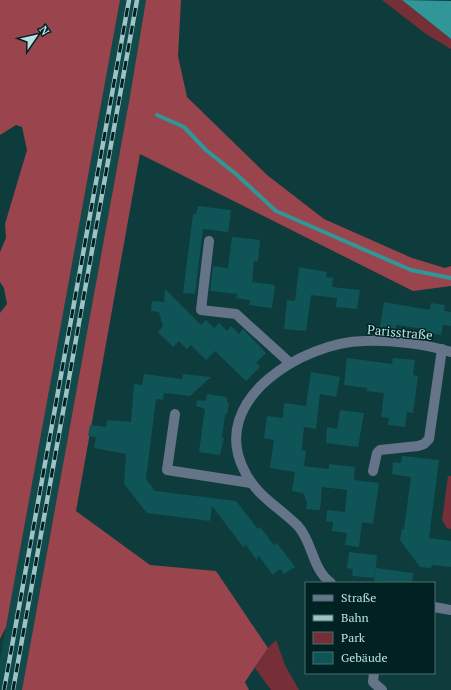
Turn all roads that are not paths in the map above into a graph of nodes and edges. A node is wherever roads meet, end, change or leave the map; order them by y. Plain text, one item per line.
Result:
1 (209, 241) dead end
2 (447, 351) edge
3 (290, 363) junction
4 (175, 414) dead end
5 (372, 471) dead end
6 (251, 483) junction
7 (330, 582) edge
8 (435, 607) edge
9 (451, 610) edge
10 (374, 674) edge
11 (382, 690) edge

1 - 3 street
2 - 3 street, Parisstraße
2 - 5 street
3 - 6 street, Parisstraße
4 - 6 street
6 - 7 street, Parisstraße
8 - 9 street
10 - 11 street

